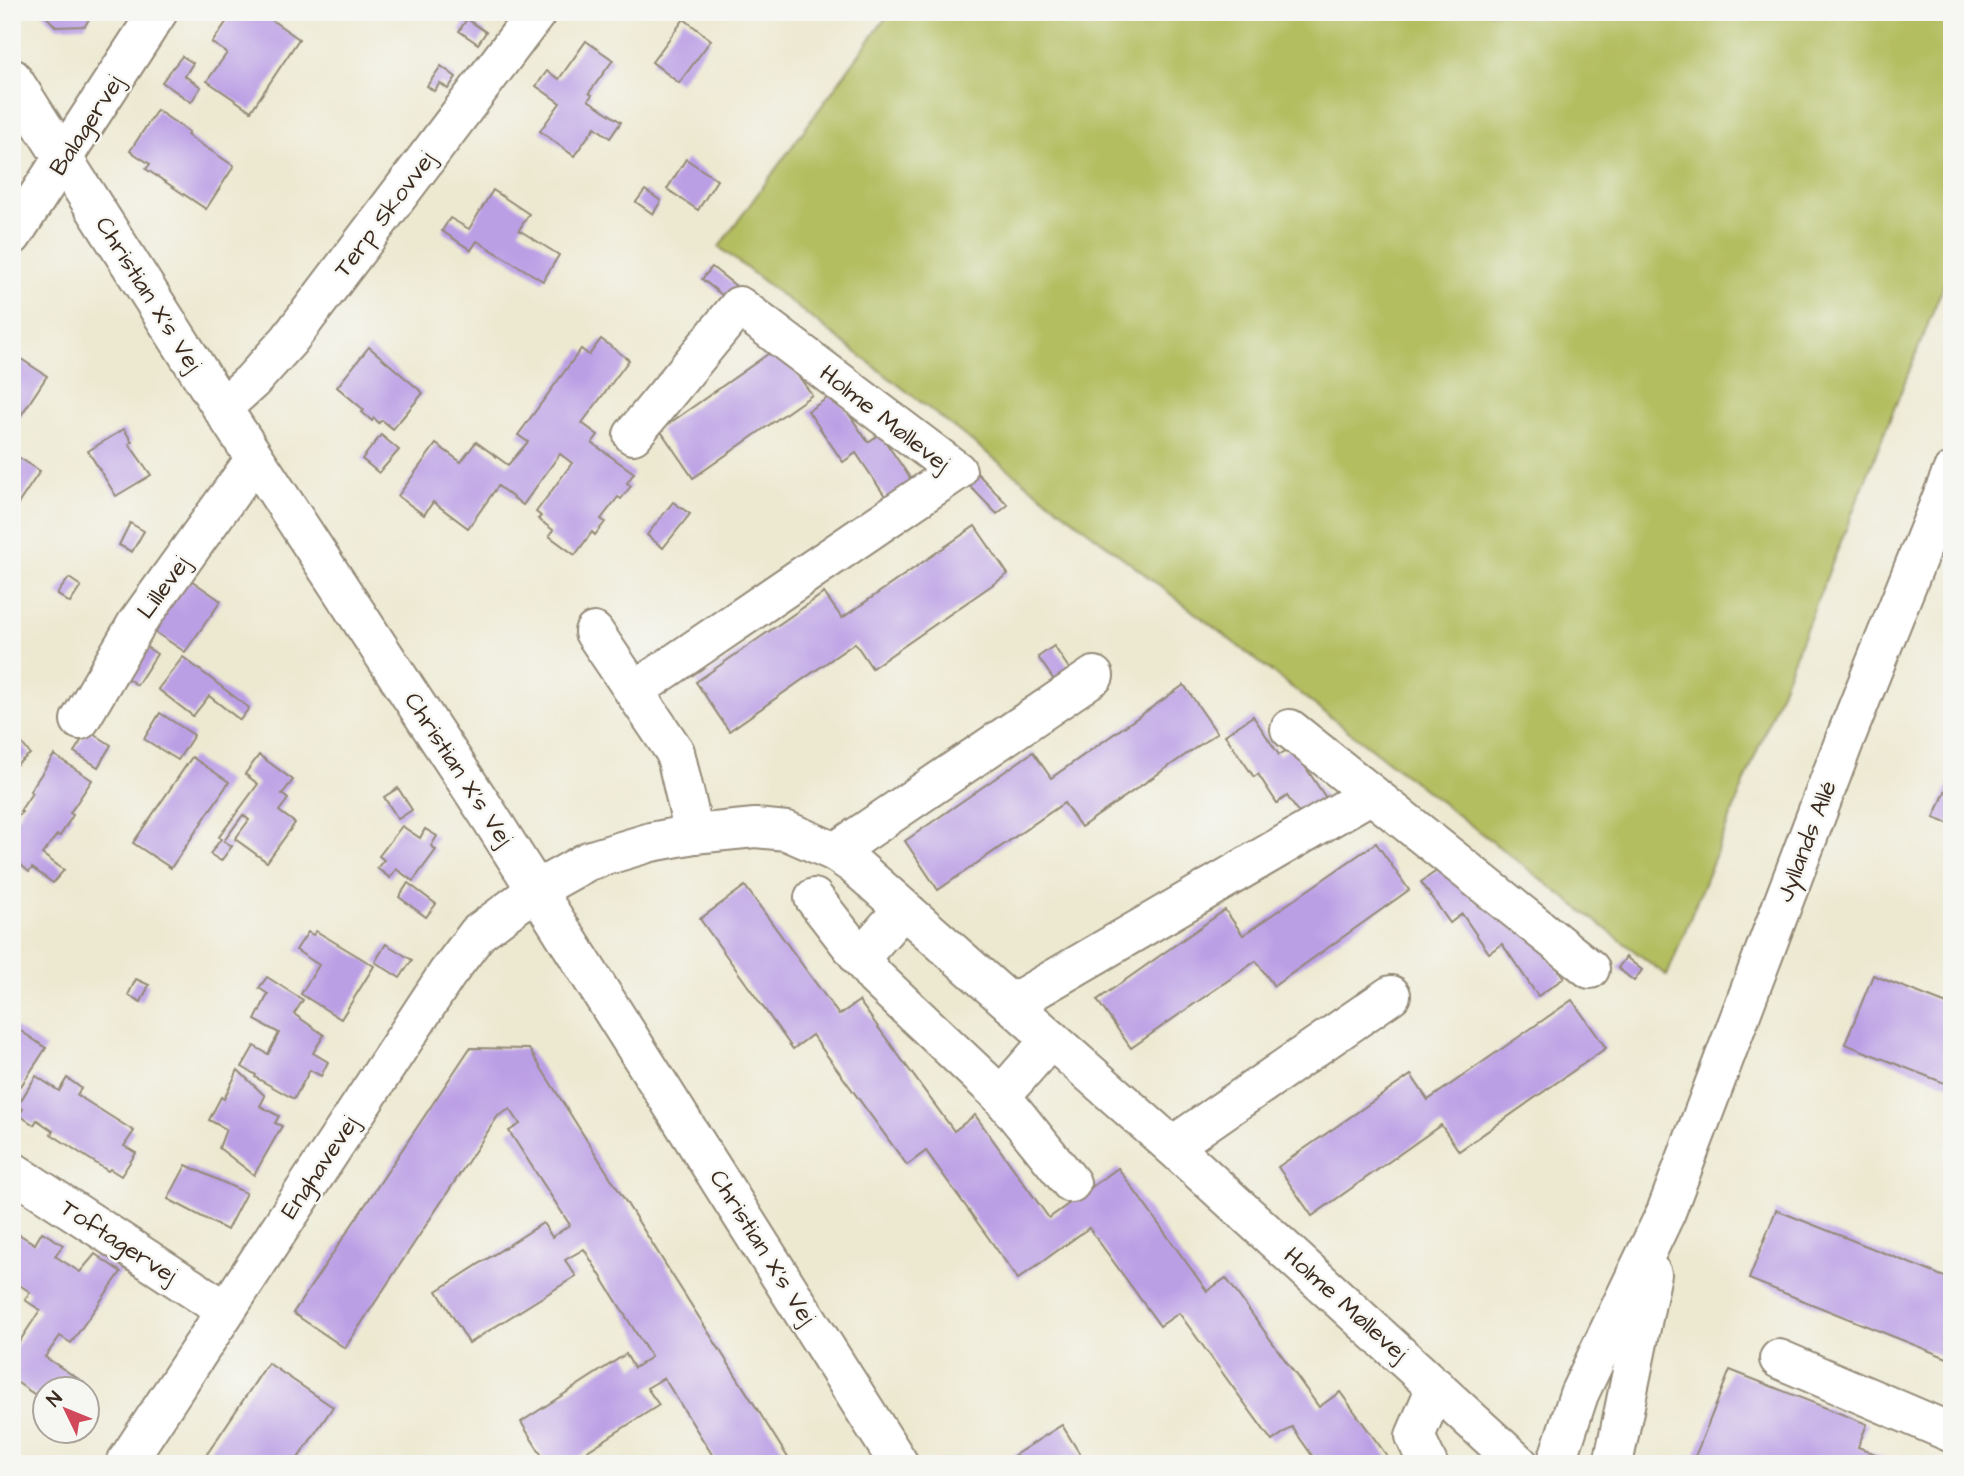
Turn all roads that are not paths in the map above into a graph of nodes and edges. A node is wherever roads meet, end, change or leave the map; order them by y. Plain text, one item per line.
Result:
1 (158, 12) edge
2 (537, 12) edge
3 (12, 78) edge
4 (64, 159) junction
5 (12, 236) edge
6 (222, 408) junction
7 (633, 435) dead end
8 (255, 459) junction
9 (1952, 472) edge
10 (594, 632) dead end
11 (1094, 676) dead end
12 (634, 691) junction
13 (80, 720) dead end
14 (1290, 729) dead end
15 (1371, 794) junction
16 (694, 834) junction
17 (835, 852) junction
18 (536, 890) junction
19 (814, 898) dead end
20 (903, 909) junction
21 (860, 958) junction
22 (1590, 969) dead end
23 (1391, 995) dead end
24 (1011, 1004) junction
25 (1051, 1039) junction
26 (1001, 1096) junction
27 (1172, 1146) junction
28 (12, 1171) edge
29 (1071, 1183) dead end
30 (1666, 1212) junction
31 (225, 1310) junction
32 (1779, 1359) dead end
33 (1436, 1387) junction
34 (1952, 1433) edge
35 (125, 1464) edge
36 (899, 1464) edge
37 (1428, 1464) edge
38 (1519, 1464) edge
39 (1556, 1464) edge
40 (1613, 1464) edge

1 - 4 street, Balagervej
2 - 6 street, Terp Skovvej
3 - 4 street, Christian X's Vej
4 - 5 street, Balagervej
4 - 6 street, Christian X's Vej
6 - 8 street, Christian X's Vej
7 - 12 street, Holme Møllevej
8 - 13 street, Lillevej
8 - 18 street, Christian X's Vej
9 - 30 street, Jyllands Allé
10 - 12 street
11 - 17 street
12 - 16 street
14 - 15 street
15 - 22 street
15 - 24 street
16 - 17 street, Holme Møllevej
16 - 18 street, Holme Møllevej
17 - 20 street, Holme Møllevej
18 - 31 street, Enghavevej
18 - 36 street, Christian X's Vej
19 - 21 street
20 - 21 street
20 - 24 street, Holme Møllevej
21 - 26 street
23 - 27 street
24 - 25 street, Holme Møllevej
25 - 26 street
25 - 27 street, Holme Møllevej
26 - 29 street
27 - 33 street, Holme Møllevej
28 - 31 street, Toftagervej
30 - 39 street, Jyllands Allé
30 - 40 street, Jyllands Allé
31 - 35 street, Enghavevej
32 - 34 street
33 - 37 street
33 - 38 street, Holme Møllevej

